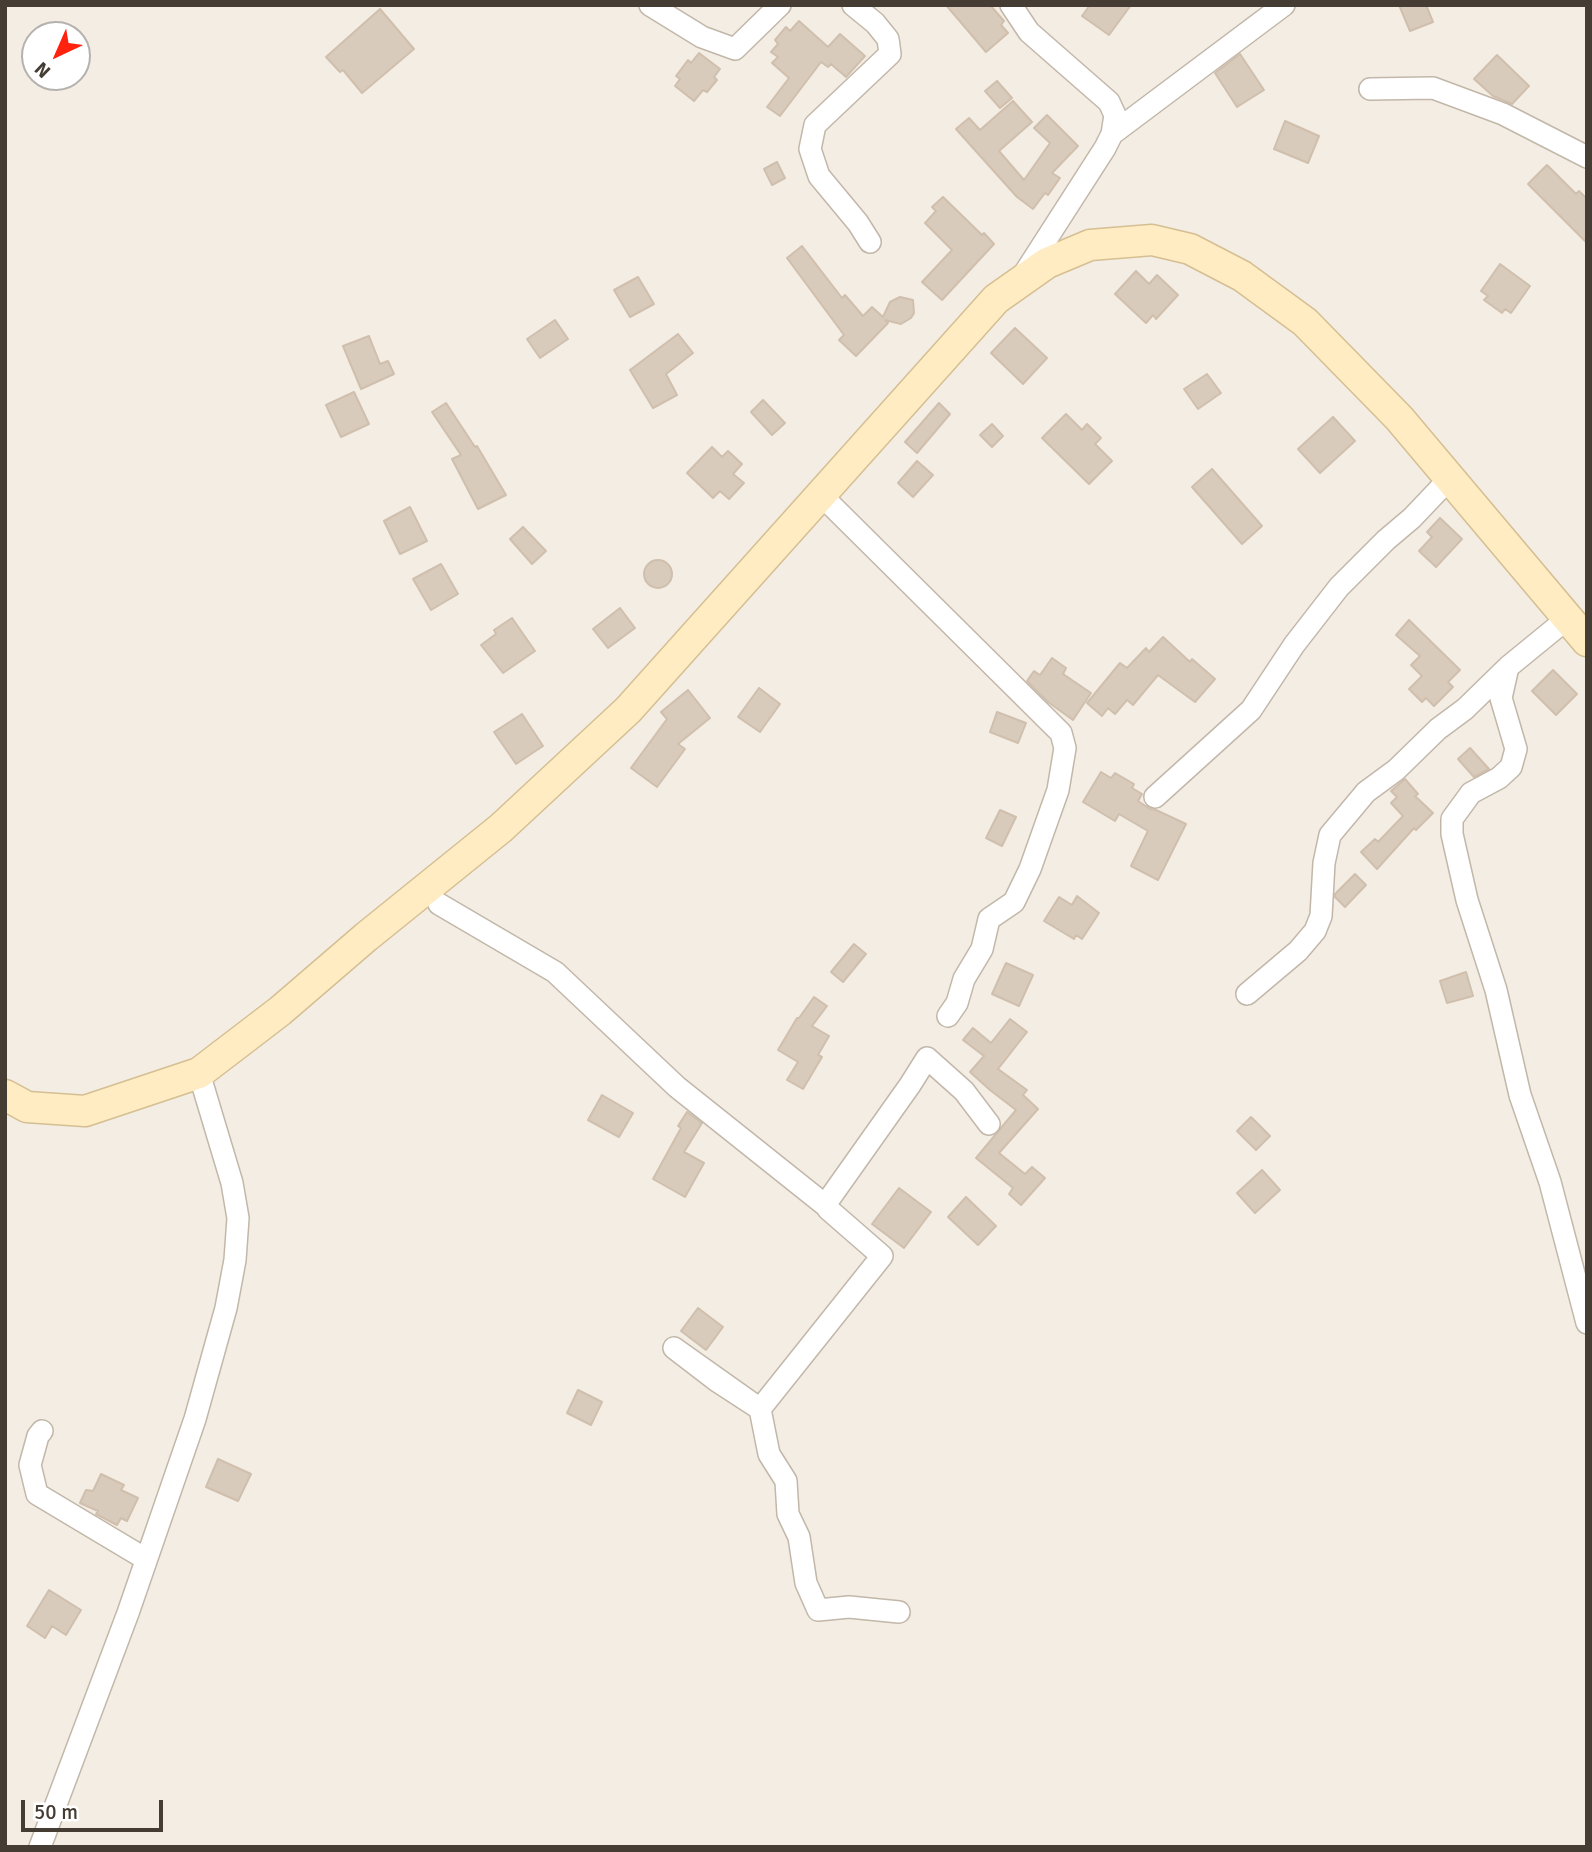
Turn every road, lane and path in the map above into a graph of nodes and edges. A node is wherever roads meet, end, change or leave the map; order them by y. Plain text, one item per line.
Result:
1 (650, 5) edge
2 (779, 5) edge
3 (853, 5) edge
4 (1010, 5) edge
5 (1284, 5) edge
6 (1370, 89) dead end
7 (1112, 134) junction
8 (1587, 157) edge
9 (870, 242) dead end
10 (1017, 285) junction
11 (1450, 478) junction
12 (822, 496) junction
13 (1577, 629) edge
14 (1508, 667) junction
15 (1154, 797) dead end
16 (439, 904) dead end
17 (1247, 994) dead end
18 (948, 1016) dead end
19 (199, 1073) junction
20 (5, 1095) edge
21 (989, 1124) dead end
22 (828, 1209) dead end
23 (1587, 1323) edge
24 (42, 1430) dead end
25 (139, 1555) dead end
26 (899, 1612) dead end
27 (40, 1847) edge

1 - 2 street
3 - 9 street
4 - 7 street
5 - 7 street
6 - 8 street
7 - 10 street
10 - 11 street
10 - 12 street
11 - 13 street
11 - 15 street
12 - 18 street
12 - 19 street
13 - 14 street
14 - 17 street
14 - 23 street
16 - 21 street
19 - 20 street
19 - 27 street
22 - 26 street
24 - 25 street

